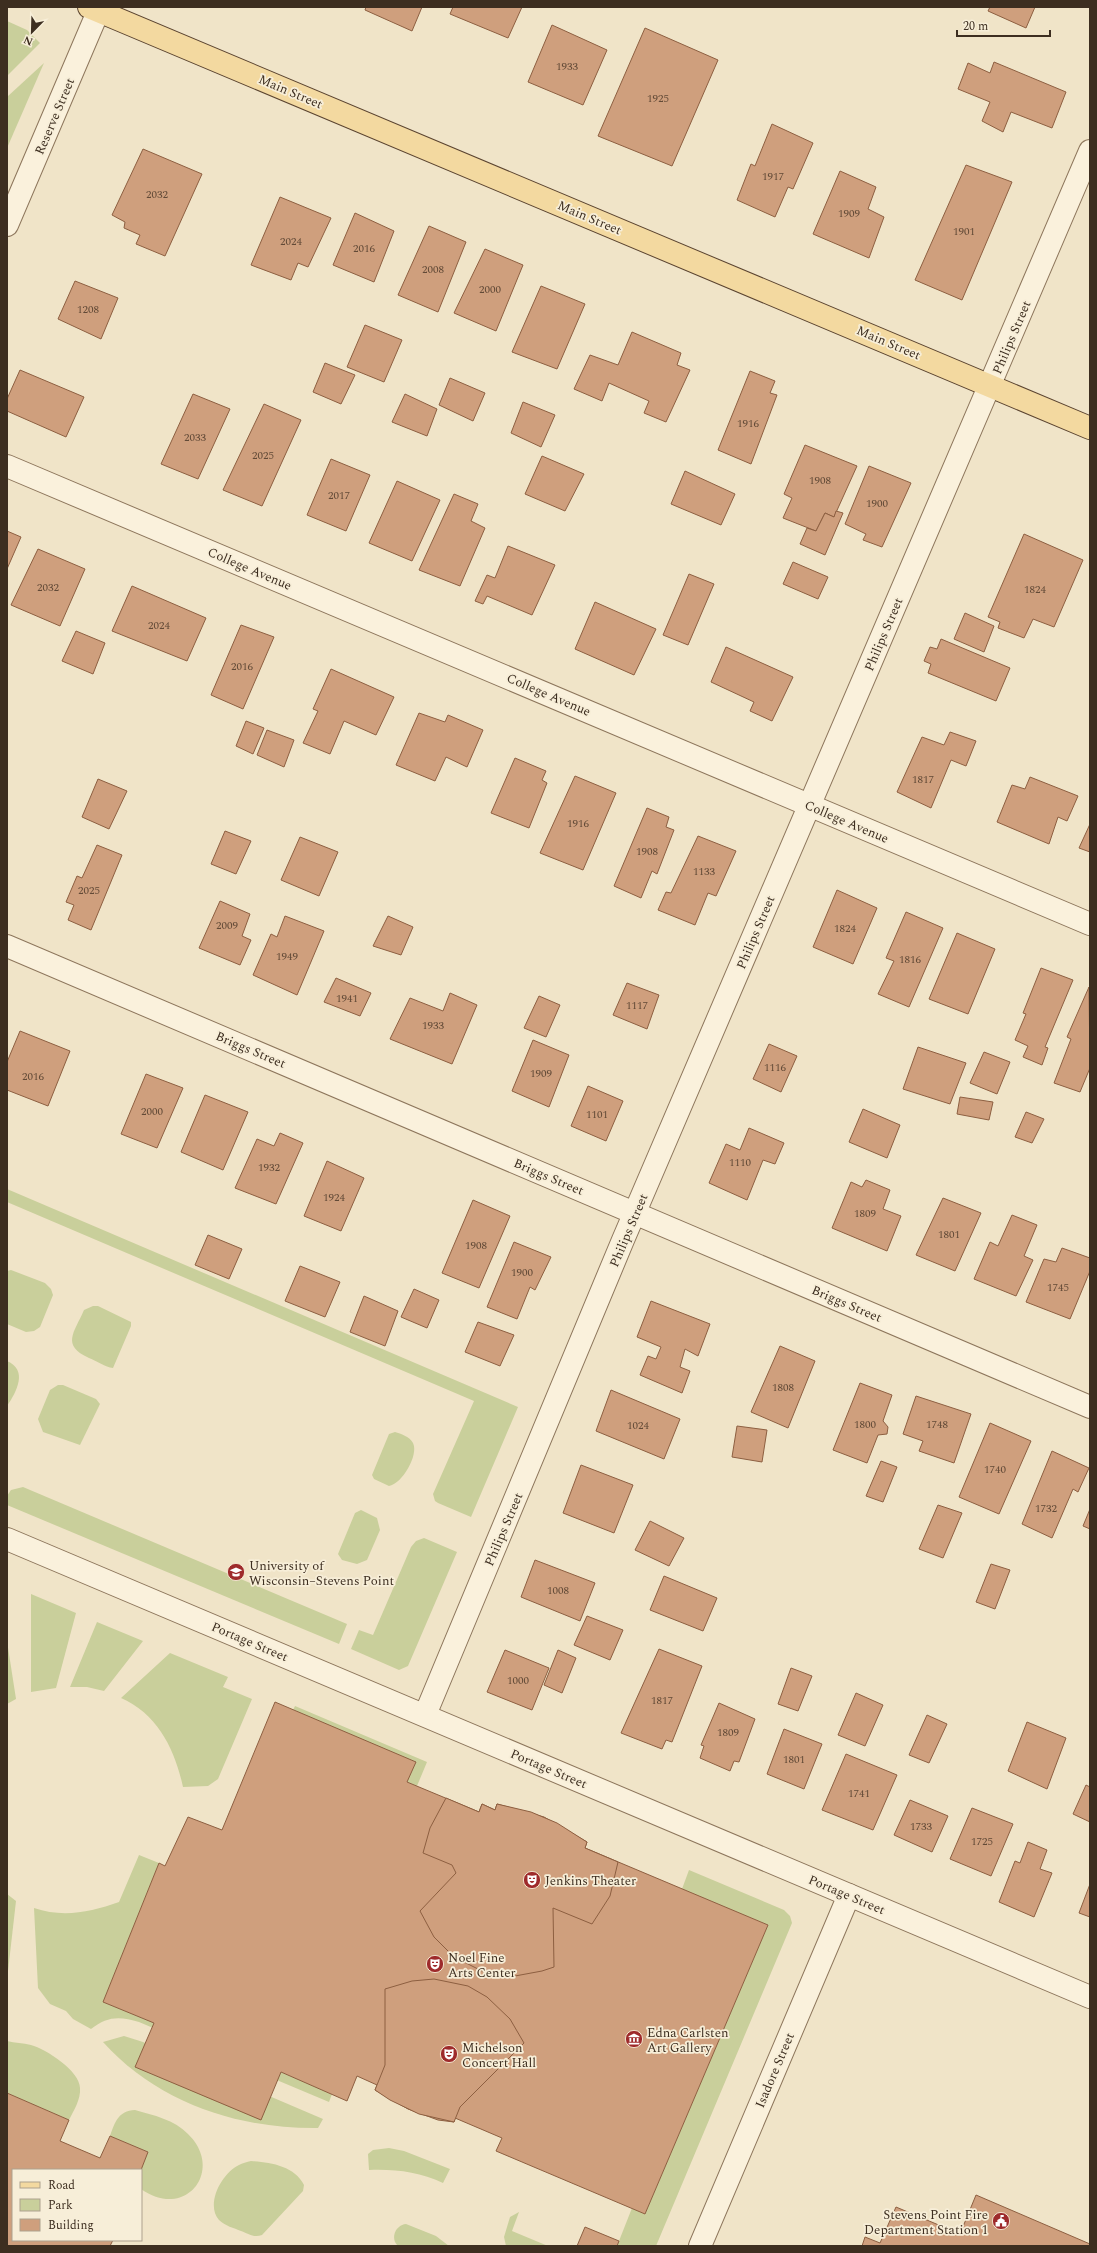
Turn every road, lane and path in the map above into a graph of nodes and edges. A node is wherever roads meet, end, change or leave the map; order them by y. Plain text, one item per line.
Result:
1 (96, 8) edge
2 (1090, 151) edge
3 (7, 225) edge
4 (990, 385) junction
5 (1090, 428) edge
6 (7, 466) edge
7 (810, 805) junction
8 (1090, 924) edge
9 (7, 946) edge
10 (635, 1212) junction
11 (1090, 1407) edge
12 (7, 1539) edge
13 (425, 1715) junction
14 (849, 1895) junction
15 (1090, 1997) edge
16 (700, 2246) edge

1 - 3 street, Reserve Street
1 - 4 main road, Main Street
2 - 4 street, Philips Street
4 - 5 main road, Main Street
4 - 7 street, Philips Street
6 - 7 street, College Avenue
7 - 8 street, College Avenue
7 - 10 street, Philips Street
9 - 10 street, Briggs Street
10 - 11 street, Briggs Street
10 - 13 street, Philips Street
12 - 13 street, Portage Street
13 - 14 street, Portage Street
14 - 15 street, Portage Street
14 - 16 street, Isadore Street

